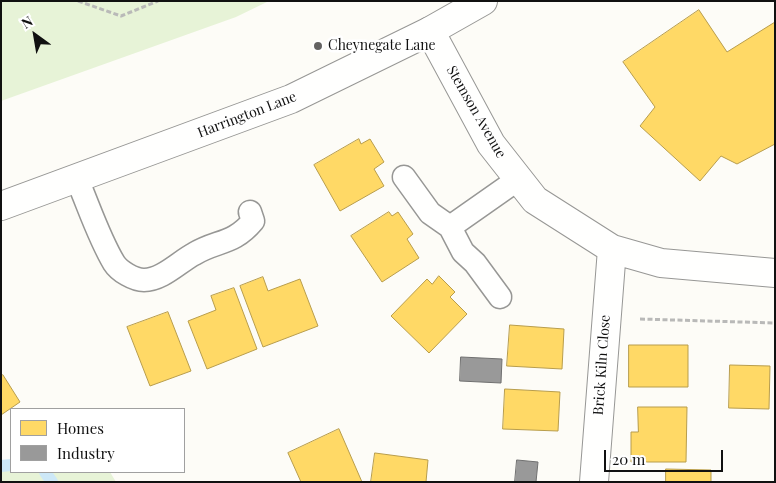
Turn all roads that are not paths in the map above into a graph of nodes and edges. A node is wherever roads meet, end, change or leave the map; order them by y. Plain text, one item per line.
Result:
1 (483, 1) edge
2 (430, 31) junction
3 (404, 177) dead end
4 (77, 179) junction
5 (517, 180) junction
6 (1, 206) edge
7 (250, 212) dead end
8 (450, 227) junction
9 (612, 249) junction
10 (775, 273) edge
11 (500, 297) dead end
12 (594, 482) edge

1 - 2 street, Harrington Lane
2 - 4 street, Harrington Lane
2 - 5 street, Stemson Avenue
3 - 8 lane
4 - 6 street, Harrington Lane
4 - 7 lane
5 - 8 lane
5 - 9 street, Stemson Avenue
8 - 11 lane
9 - 10 street, Stemson Avenue
9 - 12 street, Brick Kiln Close

